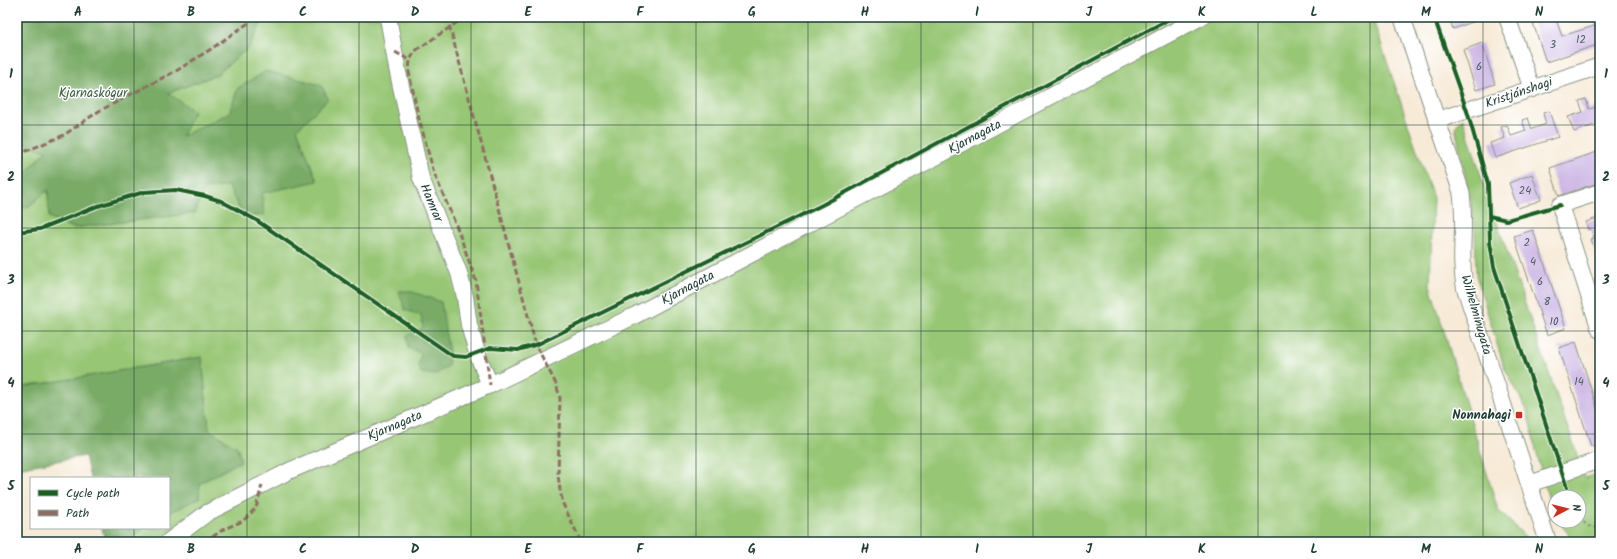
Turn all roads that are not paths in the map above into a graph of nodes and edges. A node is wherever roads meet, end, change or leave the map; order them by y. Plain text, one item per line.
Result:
1 (388, 17) edge
2 (1200, 17) edge
3 (1402, 17) edge
4 (1507, 17) edge
5 (1600, 66) edge
6 (1532, 89) junction
7 (1438, 120) junction
8 (1600, 192) edge
9 (1599, 326) edge
10 (490, 385) junction
11 (1600, 460) edge
12 (1529, 484) junction
13 (168, 542) edge
14 (1548, 542) edge

1 - 10 street, Hamrar
2 - 10 street, Kjarnagata
3 - 7 street, Wilhelmínugata
4 - 6 street
5 - 6 street, Kristjánshagi
6 - 7 street, Kristjánshagi
7 - 12 street, Wilhelmínugata
8 - 9 street
10 - 13 street, Kjarnagata
11 - 12 street
12 - 14 street, Wilhelmínugata

